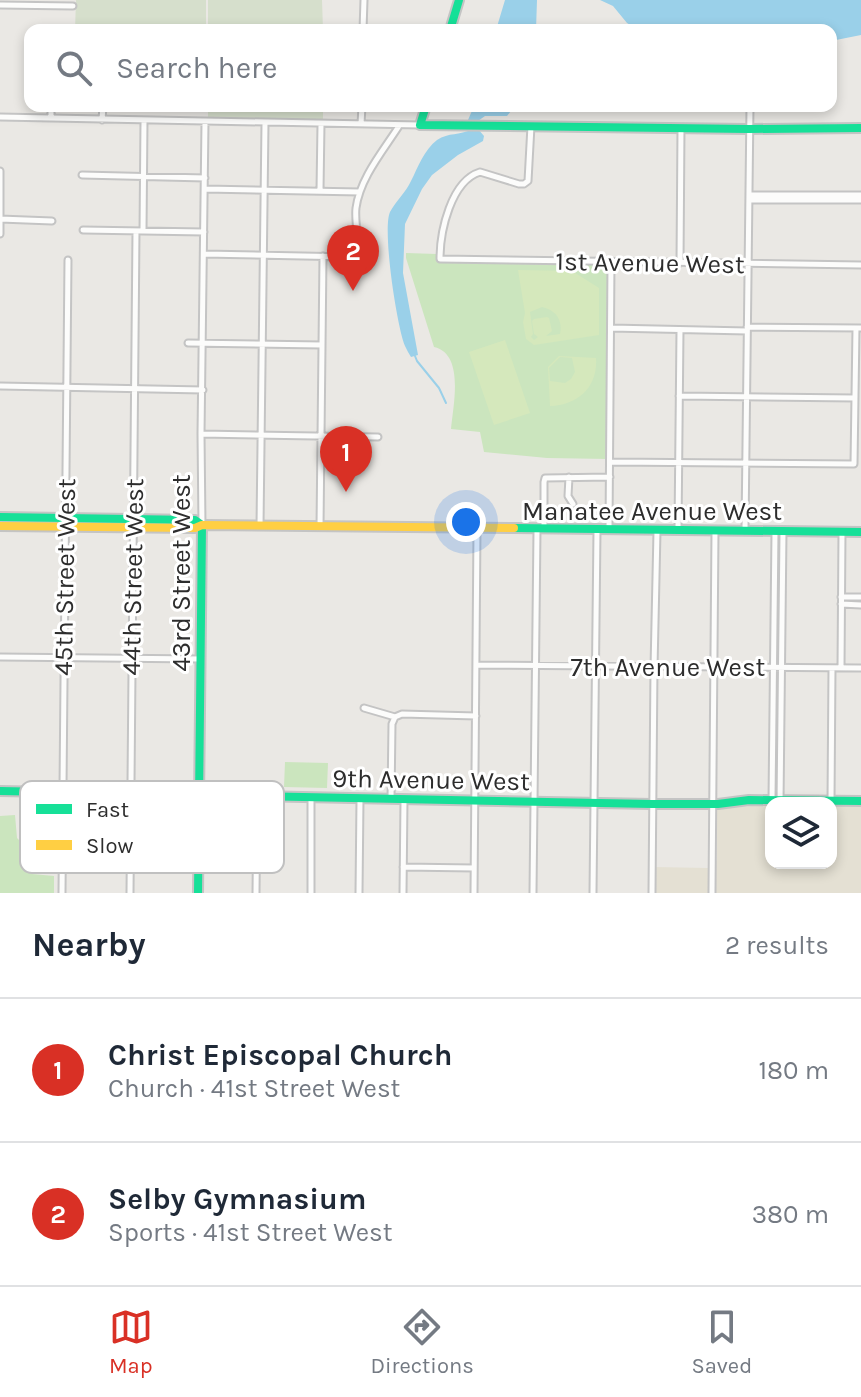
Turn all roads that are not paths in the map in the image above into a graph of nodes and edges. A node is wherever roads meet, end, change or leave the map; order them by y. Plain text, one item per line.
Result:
1 (364, 0) edge
2 (459, 0) edge
3 (0, 5) edge
4 (73, 6) dead end
5 (363, 24) edge
6 (452, 24) edge
7 (51, 112) edge
8 (103, 112) edge
9 (362, 112) edge
10 (424, 112) edge
11 (750, 112) edge
12 (0, 117) edge
13 (51, 118) junction
14 (102, 120) junction
15 (144, 121) junction
16 (205, 122) junction
17 (265, 123) junction
18 (321, 124) junction
19 (361, 124) junction
20 (400, 125) junction
21 (420, 125) junction
22 (531, 126) junction
23 (681, 128) junction
24 (861, 128) edge
25 (749, 129) junction
26 (0, 171) edge
27 (82, 175) dead end
28 (144, 177) junction
29 (205, 178) junction
30 (205, 189) junction
31 (264, 189) junction
32 (320, 190) junction
33 (360, 192) junction
34 (749, 197) junction
35 (861, 197) edge
36 (0, 219) edge
37 (52, 221) dead end
38 (83, 230) dead end
39 (136, 231) junction
40 (143, 231) junction
41 (204, 232) junction
42 (0, 234) edge
43 (204, 254) junction
44 (263, 255) junction
45 (323, 256) junction
46 (68, 260) dead end
47 (611, 262) junction
48 (680, 263) junction
49 (748, 264) junction
50 (861, 265) edge
51 (611, 328) junction
52 (858, 328) edge
53 (747, 329) junction
54 (680, 330) junction
55 (188, 343) dead end
56 (203, 343) junction
57 (262, 345) junction
58 (322, 345) junction
59 (0, 386) edge
60 (67, 387) junction
61 (135, 388) junction
62 (203, 390) junction
63 (679, 396) junction
64 (747, 397) junction
65 (855, 398) junction
66 (201, 434) junction
67 (261, 435) junction
68 (321, 436) junction
69 (378, 437) dead end
70 (610, 462) junction
71 (678, 463) junction
72 (746, 463) junction
73 (569, 477) junction
74 (610, 477) junction
75 (573, 504) dead end
76 (0, 517) edge
77 (65, 522) junction
78 (133, 523) junction
79 (202, 525) junction
80 (0, 526) edge
81 (260, 526) junction
82 (320, 527) junction
83 (477, 529) junction
84 (541, 530) junction
85 (597, 530) junction
86 (609, 530) junction
87 (657, 531) junction
88 (678, 531) junction
89 (715, 531) junction
90 (745, 531) junction
91 (779, 532) junction
92 (842, 532) junction
93 (861, 532) edge
94 (841, 597) junction
95 (861, 597) edge
96 (841, 604) junction
97 (861, 605) edge
98 (0, 657) edge
99 (64, 657) junction
100 (132, 658) junction
101 (201, 659) junction
102 (476, 665) junction
103 (536, 666) junction
104 (596, 667) junction
105 (654, 668) junction
106 (714, 668) junction
107 (774, 668) junction
108 (782, 668) junction
109 (832, 668) junction
110 (841, 668) junction
111 (861, 668) edge
112 (364, 708) dead end
113 (476, 716) junction
114 (395, 717) junction
115 (62, 781) edge
116 (131, 781) edge
117 (199, 781) edge
118 (0, 791) edge
119 (20, 791) edge
120 (284, 796) edge
121 (311, 797) junction
122 (778, 797) edge
123 (778, 797) edge
124 (831, 797) edge
125 (360, 799) junction
126 (391, 799) junction
127 (404, 800) junction
128 (475, 801) junction
129 (765, 801) edge
130 (837, 801) edge
131 (861, 801) edge
132 (534, 802) junction
133 (595, 803) junction
134 (652, 804) junction
135 (713, 804) junction
136 (403, 867) junction
137 (474, 868) junction
138 (130, 873) edge
139 (198, 873) edge
140 (256, 873) edge
141 (130, 893) edge
142 (198, 893) edge
143 (256, 893) edge
144 (311, 893) edge
145 (359, 893) edge
146 (403, 893) edge
147 (474, 893) edge
148 (533, 893) edge
149 (593, 893) edge
150 (652, 893) edge
151 (712, 893) edge

1 - 5 street
2 - 6 street
3 - 4 street
7 - 13 street
8 - 14 street
9 - 19 street
10 - 21 street
11 - 25 street
12 - 13 street
13 - 14 street
14 - 15 street
15 - 16 street
15 - 28 street
16 - 17 street
16 - 29 street, 43rd Street West
17 - 18 street
17 - 31 street
18 - 19 street
18 - 32 street
19 - 20 street
20 - 21 street
20 - 33 street
21 - 22 street
22 - 23 street
22 - 47 street, 1st Avenue West
23 - 25 street
23 - 48 street
24 - 25 street
25 - 34 street
26 - 36 street
27 - 28 street
28 - 29 street
28 - 40 street
29 - 30 street, 43rd Street West
30 - 31 street
30 - 41 street, 43rd Street West
31 - 32 street
31 - 44 street
32 - 33 street
33 - 45 street
34 - 35 street
34 - 49 street
36 - 37 street
36 - 42 street
38 - 39 street
39 - 40 street
39 - 61 street, 44th Street West
40 - 41 street
41 - 43 street, 43rd Street West
43 - 44 street
43 - 56 street, 43rd Street West
44 - 45 street
44 - 57 street
45 - 58 street
46 - 60 street, 45th Street West
47 - 48 street, 1st Avenue West
47 - 51 street
48 - 49 street, 1st Avenue West
49 - 50 street, 1st Avenue West
49 - 53 street
51 - 54 street
51 - 70 street
52 - 53 street
52 - 65 street
53 - 54 street
53 - 64 street
54 - 63 street
55 - 56 street
56 - 57 street
56 - 62 street, 43rd Street West
57 - 58 street
57 - 67 street
58 - 68 street
59 - 60 street
60 - 61 street
60 - 77 street, 45th Street West
61 - 62 street
61 - 78 street, 44th Street West
62 - 66 street, 43rd Street West
63 - 64 street
63 - 71 street
64 - 65 street
64 - 72 street
65 - 72 street
66 - 67 street
66 - 79 street, 43rd Street West
67 - 68 street
67 - 81 street
68 - 69 street
68 - 82 street
70 - 71 street
70 - 74 street
71 - 72 street
71 - 88 street
72 - 90 street
73 - 74 street
73 - 75 street
73 - 84 street
74 - 86 street
76 - 77 street, Manatee Avenue West
77 - 78 street, Manatee Avenue West
77 - 80 street, Manatee Avenue West
77 - 99 street, 45th Street West
78 - 79 street, Manatee Avenue West
78 - 100 street, 44th Street West
79 - 81 street, Manatee Avenue West
79 - 101 street, 43rd Street West
81 - 82 street, Manatee Avenue West
82 - 83 street, Manatee Avenue West
83 - 84 street, Manatee Avenue West
83 - 102 street
84 - 85 street, Manatee Avenue West
84 - 103 street
85 - 86 street, Manatee Avenue West
85 - 104 street
86 - 87 street, Manatee Avenue West
87 - 88 street, Manatee Avenue West
87 - 105 street
88 - 89 street, Manatee Avenue West
89 - 90 street, Manatee Avenue West
89 - 106 street
90 - 91 street, Manatee Avenue West
91 - 92 street, Manatee Avenue West
91 - 107 street
91 - 108 street
92 - 93 street, Manatee Avenue West
92 - 94 street
94 - 95 street
94 - 96 street
96 - 97 street
96 - 110 street
98 - 99 street
99 - 100 street
99 - 115 street, 45th Street West
100 - 101 street
100 - 116 street, 44th Street West
101 - 117 street, 43rd Street West
102 - 103 street, 7th Avenue West
102 - 113 street
103 - 104 street, 7th Avenue West
103 - 132 street
104 - 105 street, 7th Avenue West
104 - 133 street
105 - 106 street, 7th Avenue West
105 - 134 street
106 - 107 street, 7th Avenue West
106 - 135 street
107 - 108 street, 7th Avenue West
107 - 122 street
108 - 109 street, 7th Avenue West
108 - 123 street
109 - 110 street, 7th Avenue West
109 - 124 street
110 - 111 street, 7th Avenue West
112 - 114 street
113 - 114 street
113 - 128 street
114 - 126 street
118 - 119 street, 9th Avenue West
120 - 121 street, 9th Avenue West
121 - 125 street, 9th Avenue West
121 - 144 street
125 - 126 street, 9th Avenue West
125 - 145 street
126 - 127 street, 9th Avenue West
127 - 128 street, 9th Avenue West
127 - 136 street
128 - 132 street, 9th Avenue West
128 - 137 street
129 - 135 street, 9th Avenue West
130 - 131 street, 9th Avenue West
132 - 133 street, 9th Avenue West
132 - 148 street
133 - 134 street, 9th Avenue West
133 - 149 street
134 - 135 street, 9th Avenue West
134 - 150 street
135 - 151 street
136 - 137 street
136 - 146 street
137 - 147 street
138 - 141 street, 44th Street West
139 - 142 street, 43rd Street West
140 - 143 street

